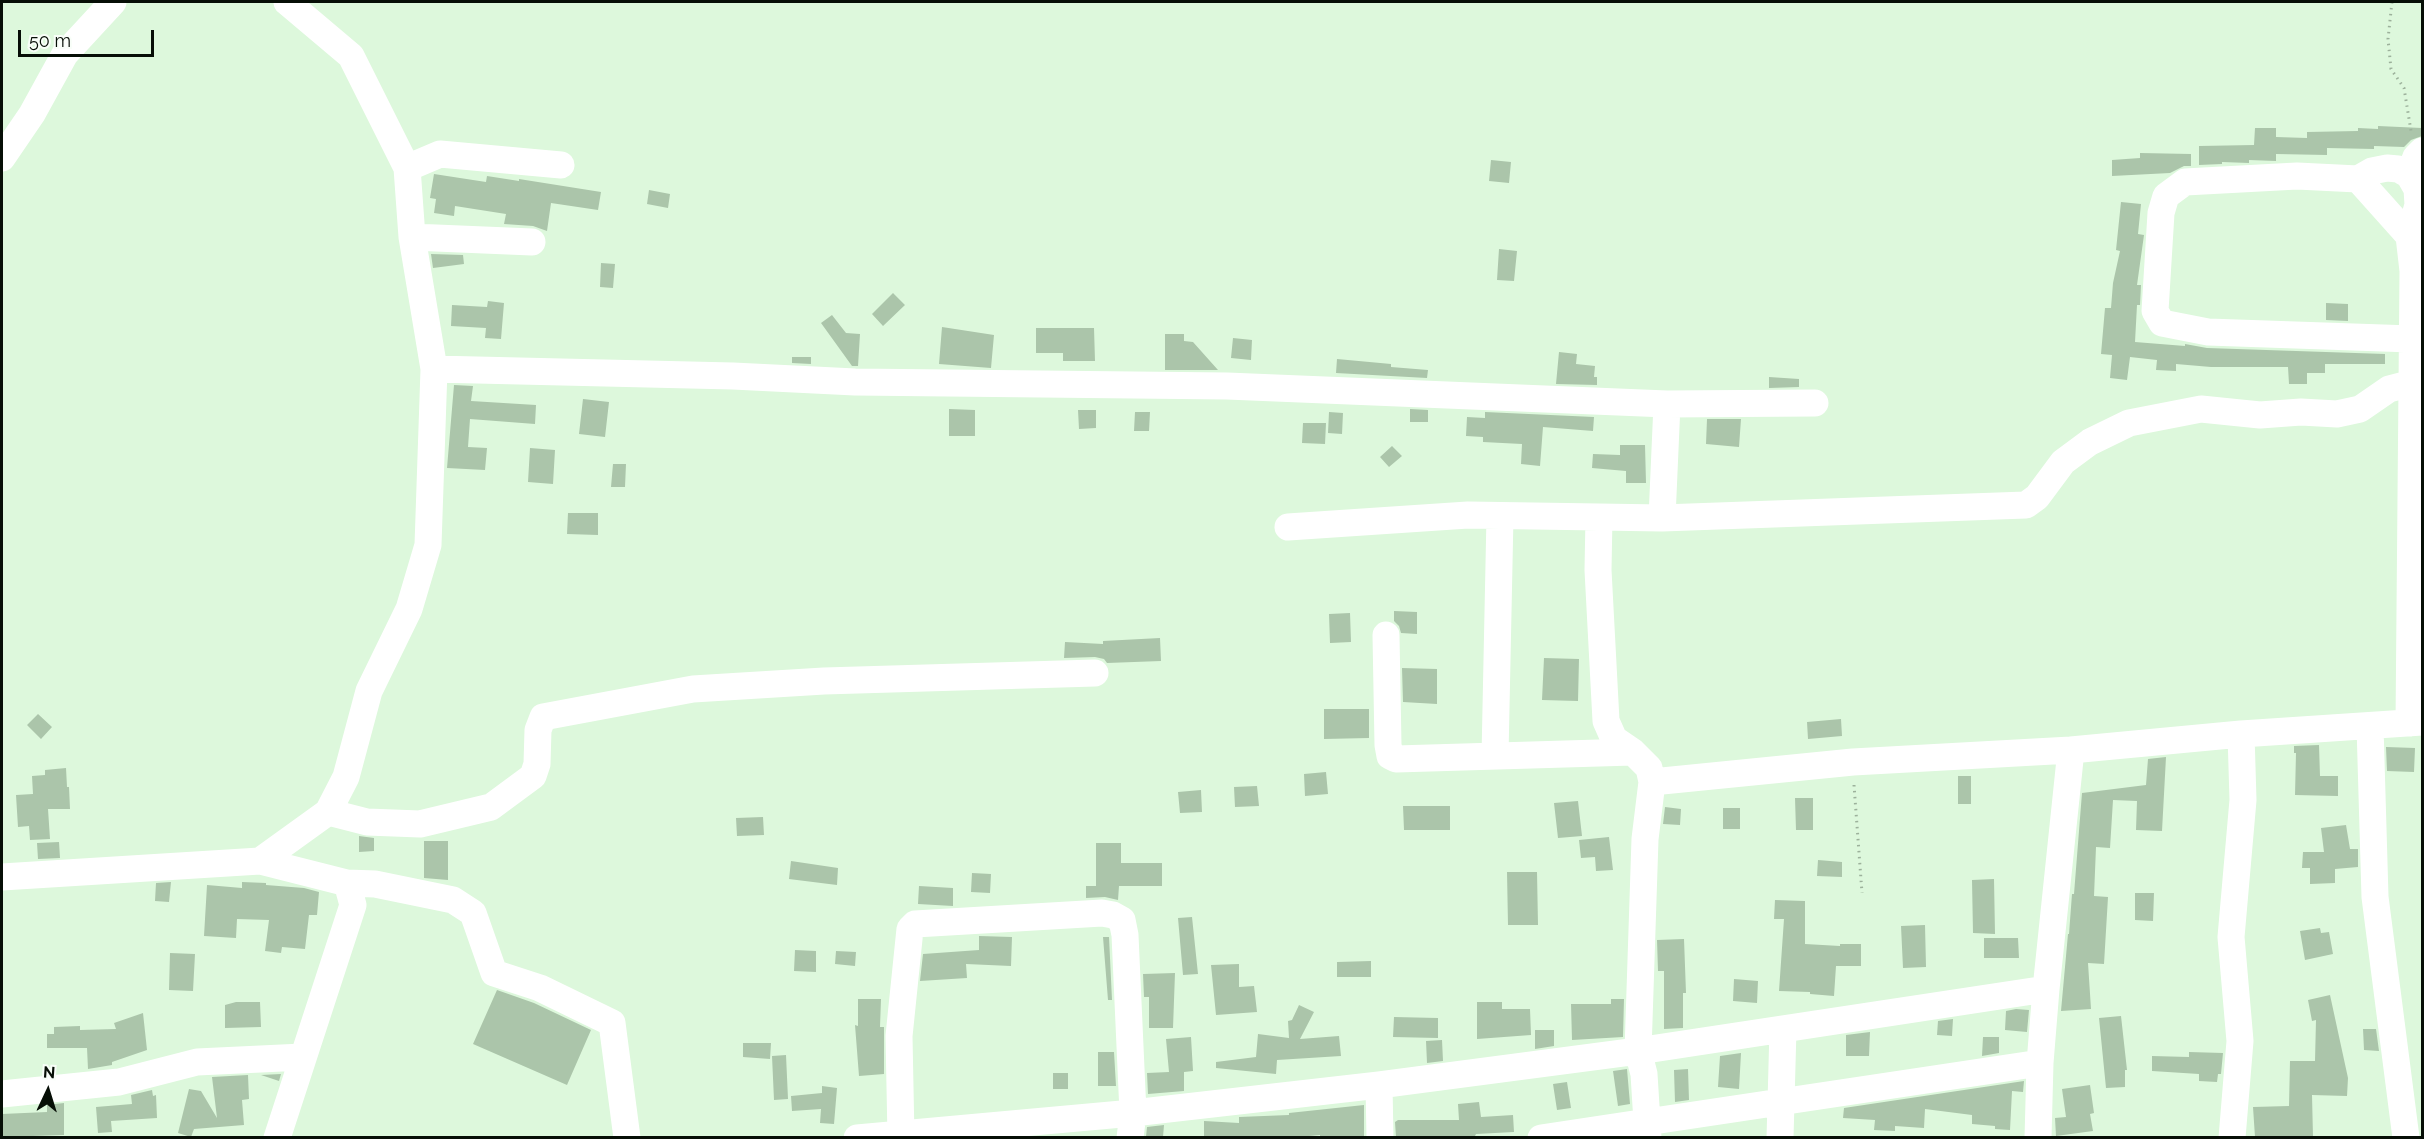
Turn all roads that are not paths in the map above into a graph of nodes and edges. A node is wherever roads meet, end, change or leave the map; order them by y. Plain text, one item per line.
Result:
1 (113, 2) edge
2 (287, 2) edge
3 (2, 158) edge
4 (2416, 161) edge
5 (561, 165) dead end
6 (407, 168) junction
7 (2358, 179) junction
8 (2409, 236) junction
9 (412, 237) junction
10 (532, 242) dead end
11 (2418, 271) edge
12 (2412, 339) junction
13 (434, 369) junction
14 (2417, 383) edge
15 (1815, 403) dead end
16 (1666, 404) junction
17 (1500, 516) junction
18 (1599, 517) junction
19 (1662, 518) junction
20 (1288, 527) dead end
21 (1386, 636) dead end
22 (1095, 673) dead end
23 (2416, 723) edge
24 (2370, 726) junction
25 (2241, 734) junction
26 (2072, 750) junction
27 (1633, 752) junction
28 (1494, 756) junction
29 (1652, 782) junction
30 (328, 812) junction
31 (260, 861) junction
32 (2, 878) edge
33 (347, 883) junction
34 (2046, 989) junction
35 (1783, 1029) junction
36 (1638, 1051) junction
37 (303, 1057) junction
38 (2040, 1063) junction
39 (1379, 1085) junction
40 (2, 1094) edge
41 (1782, 1102) junction
42 (1131, 1125) edge
43 (1647, 1130) edge
44 (902, 1136) edge
45 (277, 1137) edge
46 (627, 1137) edge
47 (857, 1137) edge
48 (1380, 1137) edge
49 (1541, 1137) edge
50 (1780, 1137) edge
51 (2038, 1137) edge
52 (2232, 1137) edge
53 (2406, 1137) edge

1 - 3 street
2 - 6 street
4 - 7 street
4 - 8 street
5 - 6 street
6 - 9 street
7 - 8 street
7 - 12 street
8 - 11 street
9 - 10 street
9 - 13 street
11 - 12 street
12 - 14 street
13 - 16 street
13 - 30 street
14 - 19 street
14 - 23 street
15 - 16 street
16 - 19 street
17 - 18 street
17 - 20 street
17 - 28 street
18 - 19 street
18 - 27 street
21 - 28 street
22 - 30 street
23 - 24 street
24 - 25 street
24 - 53 street
25 - 26 street
25 - 52 street
26 - 29 street
26 - 34 street
27 - 28 street
27 - 29 street
29 - 36 street
30 - 31 street
31 - 32 street
31 - 33 street
33 - 37 street
33 - 46 street
34 - 35 street
34 - 38 street
35 - 36 street
35 - 41 street
36 - 39 street
36 - 43 street
37 - 40 street
37 - 45 street
38 - 41 street
38 - 51 street
39 - 42 street
39 - 48 street
41 - 43 street
41 - 50 street
42 - 44 street
42 - 44 street
43 - 49 street
44 - 47 street

